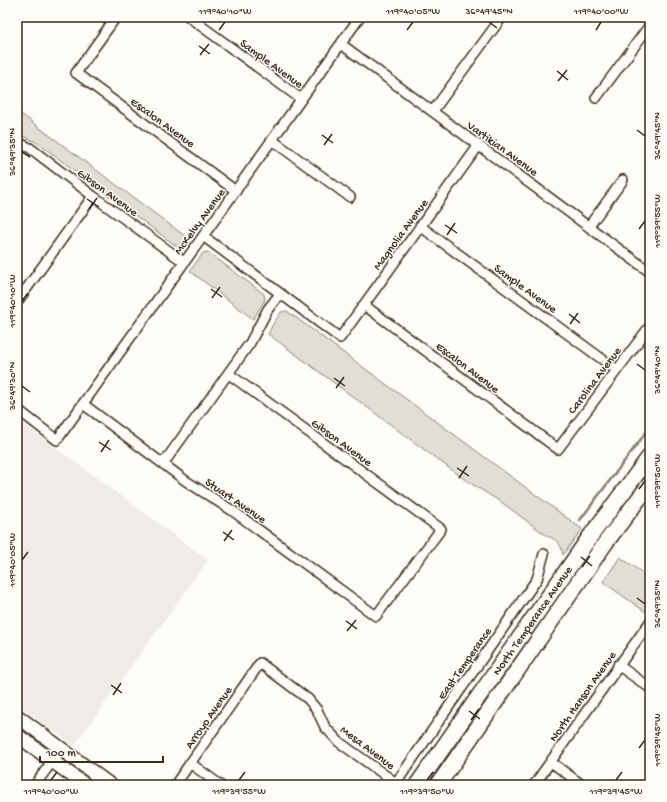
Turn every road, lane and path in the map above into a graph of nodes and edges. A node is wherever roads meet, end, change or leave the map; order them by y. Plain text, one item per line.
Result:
1 (116, 17) edge
2 (189, 17) edge
3 (360, 17) edge
4 (502, 17) edge
5 (650, 25) edge
6 (341, 44) junction
7 (596, 98) dead end
8 (301, 99) junction
9 (434, 111) junction
10 (272, 140) junction
11 (17, 142) edge
12 (479, 145) junction
13 (623, 180) dead end
14 (236, 191) junction
15 (93, 196) junction
16 (350, 197) dead end
17 (420, 226) junction
18 (589, 226) junction
19 (203, 236) junction
20 (184, 262) junction
21 (650, 272) edge
22 (280, 294) junction
23 (17, 302) edge
24 (364, 305) junction
25 (650, 326) edge
26 (617, 370) junction
27 (228, 374) junction
28 (83, 404) junction
29 (17, 409) edge
30 (558, 449) joint
31 (650, 456) edge
32 (163, 464) junction
33 (650, 484) edge
34 (544, 554) dead end
35 (376, 616) joint
36 (650, 622) edge
37 (260, 663) joint
38 (618, 665) junction
39 (650, 688) edge
40 (17, 716) edge
41 (17, 735) edge
42 (61, 749) junction
43 (52, 761) junction
44 (551, 762) junction
45 (190, 763) junction
46 (396, 783) joint
47 (34, 785) edge
48 (85, 785) edge
49 (110, 785) edge
50 (175, 785) edge
51 (220, 785) edge
52 (417, 785) edge
53 (438, 785) edge
54 (534, 785) edge
55 (582, 785) edge

1 - 14 street, Escalon Avenue
2 - 8 street, Sample Avenue
3 - 6 street, McKelvy Avenue
4 - 9 street
5 - 7 street
6 - 8 street, McKelvy Avenue
6 - 9 street, Vartikian Avenue
8 - 10 street, McKelvy Avenue
9 - 12 street, Vartikian Avenue
10 - 14 street, McKelvy Avenue
10 - 16 street
11 - 15 street, Gibson Avenue
12 - 17 street, Magnolia Avenue
12 - 18 street, Vartikian Avenue
13 - 18 street
14 - 19 street, McKelvy Avenue
15 - 20 street, Gibson Avenue
15 - 23 street
17 - 24 street, Magnolia Avenue
17 - 26 street, Sample Avenue
18 - 21 street, Vartikian Avenue
19 - 20 street, McKelvy Avenue
19 - 22 street
20 - 28 street, McKelvy Avenue
22 - 24 street, Magnolia Avenue
22 - 27 street
24 - 30 street, Escalon Avenue
25 - 26 street, Carolina Avenue
26 - 30 street, Carolina Avenue
27 - 32 street
27 - 35 street, Gibson Avenue
28 - 29 street, McKelvy Avenue
28 - 32 street, Stuart Avenue
31 - 52 main road, North Temperance Avenue
32 - 35 street, Stuart Avenue
33 - 53 main road, North Temperance Avenue
34 - 46 street, East Temperance
36 - 38 street, North Hanson Avenue
37 - 45 street, Arroyo Avenue
37 - 46 street, Mesa Avenue
38 - 39 street
38 - 44 street, North Hanson Avenue
40 - 42 main road
41 - 43 main road
42 - 43 street
42 - 49 main road
43 - 47 street
43 - 48 main road
44 - 54 street, North Hanson Avenue
44 - 55 street
45 - 50 street, Arroyo Avenue
45 - 51 street

